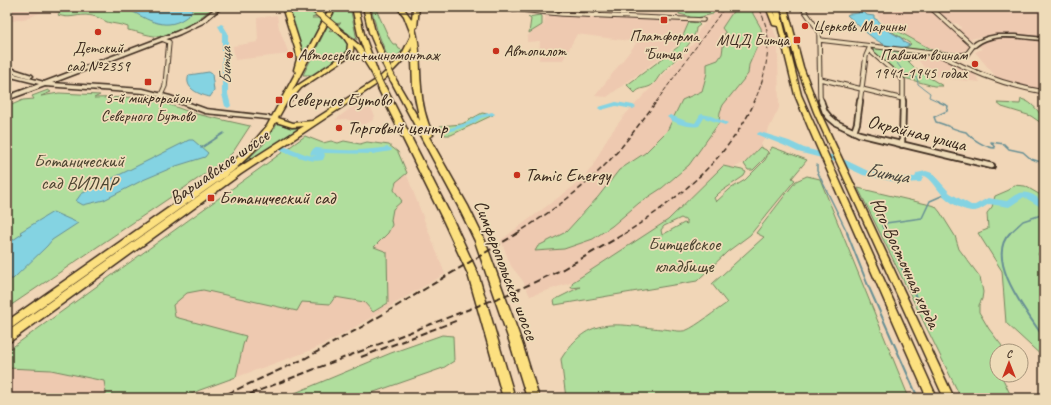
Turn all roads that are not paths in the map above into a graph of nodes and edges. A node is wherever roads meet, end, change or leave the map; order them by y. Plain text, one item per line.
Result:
1 (220, 7) edge
2 (285, 7) edge
3 (310, 7) edge
4 (333, 7) edge
5 (355, 7) edge
6 (366, 7) edge
7 (400, 7) edge
8 (416, 7) edge
9 (489, 7) edge
10 (601, 7) edge
11 (769, 7) edge
12 (776, 7) edge
13 (784, 7) edge
14 (802, 7) edge
15 (930, 7) edge
16 (596, 15) junction
17 (703, 20) dead end
18 (414, 33) junction
19 (344, 34) junction
20 (162, 39) junction
21 (783, 39) junction
22 (1044, 39) edge
23 (820, 40) junction
24 (973, 46) junction
25 (869, 48) junction
26 (940, 55) junction
27 (7, 69) edge
28 (7, 74) edge
29 (375, 74) junction
30 (820, 79) junction
31 (294, 81) junction
32 (45, 84) junction
33 (862, 89) junction
34 (1044, 92) edge
35 (161, 95) junction
36 (7, 98) edge
37 (903, 99) junction
38 (280, 109) junction
39 (256, 117) junction
40 (278, 121) junction
41 (316, 122) junction
42 (854, 132) junction
43 (902, 146) junction
44 (992, 166) dead end
45 (443, 169) junction
46 (7, 326) edge
47 (7, 338) edge
48 (509, 398) edge
49 (533, 398) edge
50 (932, 398) edge
51 (949, 398) edge

1 - 20 street
2 - 31 main road
3 - 19 highway, bridge
4 - 31 main road, Варшавское шоссе
5 - 29 main road, Симферопольское шоссе
6 - 45 highway, Симферопольское шоссе, bridge
7 - 18 highway
8 - 18 highway
9 - 16 street
10 - 16 street
11 - 21 main road
12 - 21 main road, Юго-Восточная хорда
13 - 51 main road, Юго-Восточная хорда
14 - 23 street
15 - 24 street
16 - 17 street
18 - 41 main road, Варшавское шоссе
18 - 45 highway
19 - 29 highway
19 - 38 main road
20 - 32 street
20 - 35 street
21 - 50 main road, Юго-Восточная хорда
22 - 24 street
23 - 25 street
23 - 30 street
24 - 26 street
25 - 26 street
25 - 33 street
25 - 37 street
26 - 34 street
27 - 32 street
28 - 32 street
29 - 48 highway, Симферопольское шоссе, bridge
30 - 33 street
30 - 42 street, Окрайная улица
31 - 38 main road, Варшавское шоссе
32 - 35 street
32 - 36 street
33 - 37 street
33 - 42 street
35 - 39 street
37 - 43 street
38 - 39 street
38 - 40 main road
39 - 40 street
40 - 41 main road
40 - 46 main road, Варшавское шоссе
41 - 47 main road, Варшавское шоссе
42 - 43 street, Окрайная улица
43 - 44 street, Окрайная улица
45 - 49 highway, Симферопольское шоссе

